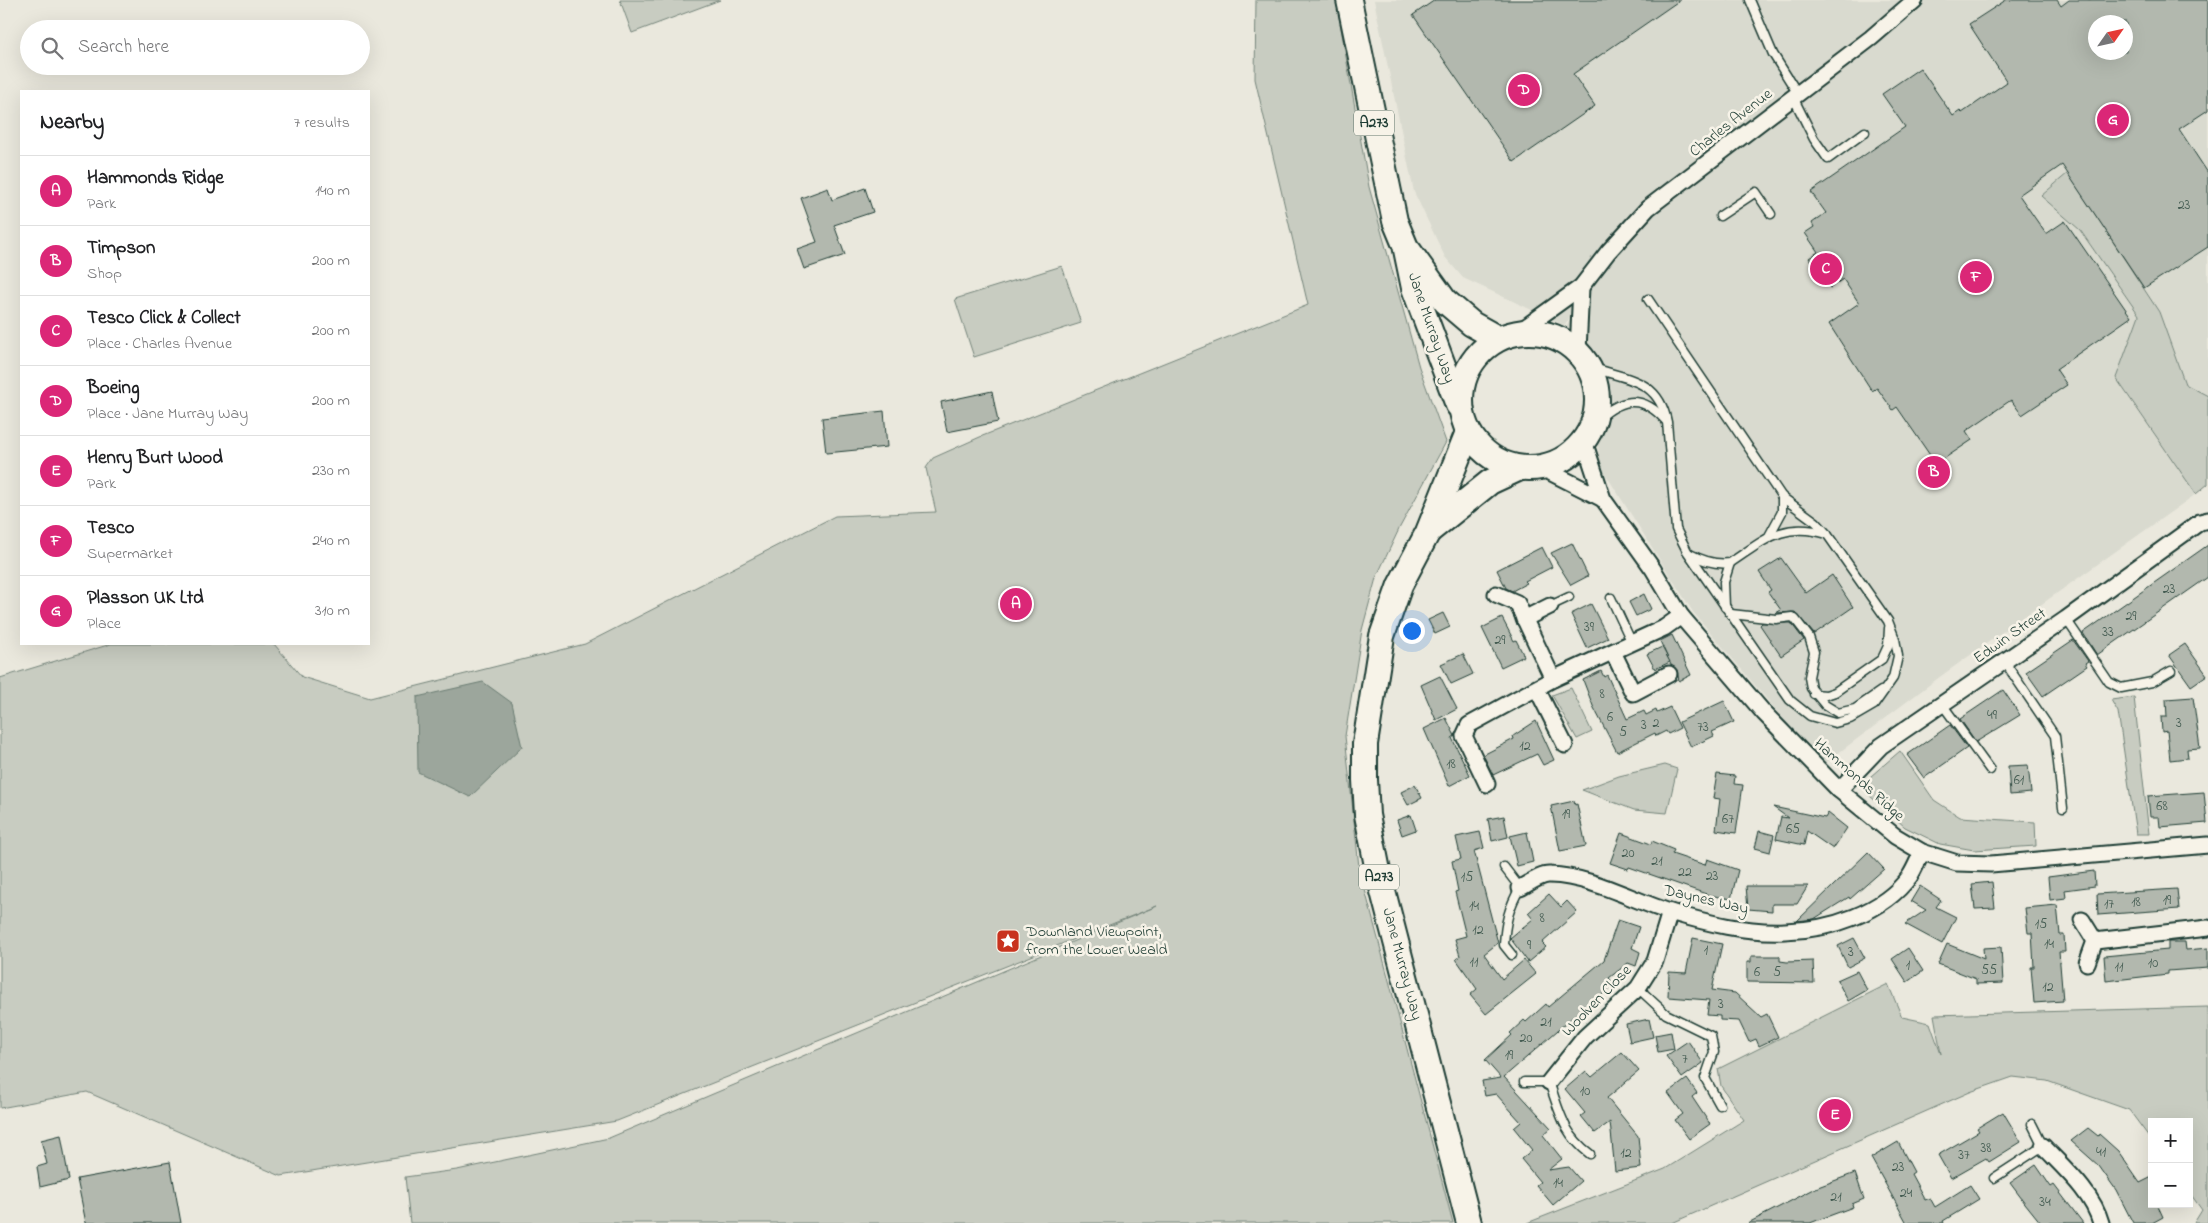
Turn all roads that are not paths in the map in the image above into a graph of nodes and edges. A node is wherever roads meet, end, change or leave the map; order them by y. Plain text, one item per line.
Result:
1 (1349, 0) edge
2 (1750, 0) edge
3 (1915, 0) edge
4 (1796, 95) junction
5 (1865, 132) dead end
6 (1771, 214) dead end
7 (1720, 216) dead end
8 (1405, 245) junction
9 (1580, 287) junction
10 (1648, 299) dead end
11 (1520, 332) junction
12 (1497, 338) junction
13 (1583, 358) junction
14 (1464, 421) junction
15 (1667, 422) junction
16 (1589, 432) junction
17 (1531, 468) junction
18 (1782, 497) junction
19 (1603, 499) junction
20 (2208, 520) edge
21 (1428, 532) junction
22 (1827, 534) junction
23 (1769, 536) junction
24 (1687, 551) junction
25 (1730, 562) junction
26 (1496, 594) dead end
27 (1569, 597) dead end
28 (1610, 598) dead end
29 (1550, 606) joint
30 (1725, 607) junction
31 (1731, 614) junction
32 (1681, 616) junction
33 (1524, 619) junction
34 (2066, 619) junction
35 (1888, 621) junction
36 (1632, 643) junction
37 (1613, 652) junction
38 (2004, 661) junction
39 (2171, 671) dead end
40 (1669, 674) dead end
41 (1553, 679) junction
42 (1537, 689) junction
43 (1885, 689) junction
44 (1814, 694) junction
45 (1942, 704) junction
46 (1565, 745) dead end
47 (1990, 770) dead end
48 (1487, 784) dead end
49 (1839, 790) junction
50 (2063, 808) dead end
51 (2208, 845) edge
52 (1922, 852) junction
53 (1504, 867) dead end
54 (1520, 888) junction
55 (1670, 912) junction
56 (2082, 920) dead end
57 (2208, 928) edge
58 (2095, 941) junction
59 (1512, 955) dead end
60 (2087, 963) dead end
61 (1638, 988) junction
62 (1524, 1082) dead end
63 (1549, 1082) junction
64 (1720, 1105) dead end
65 (2032, 1124) dead end
66 (2044, 1146) junction
67 (1590, 1154) dead end
68 (1994, 1178) dead end
69 (1469, 1223) edge
70 (2101, 1223) edge

1 - 8 main road, Jane Murray Way / A273
2 - 4 lane
3 - 4 street, Charles Avenue
4 - 5 lane
4 - 9 street, Charles Avenue
6 - 7 lane
8 - 12 main road, Jane Murray Way / A273
8 - 14 main road, Jane Murray Way / A273
9 - 11 street, Charles Avenue
9 - 13 street
10 - 18 lane
11 - 12 main road
11 - 13 main road
12 - 14 main road
13 - 15 lane
13 - 16 main road
14 - 17 main road
14 - 21 main road, Jane Murray Way / A273
15 - 16 lane
15 - 24 lane
16 - 17 main road
16 - 19 street, Hammonds Ridge
17 - 19 street, Hammonds Ridge
17 - 21 main road, Jane Murray Way / A273
18 - 22 lane
18 - 23 lane
19 - 32 street, Hammonds Ridge
20 - 34 street, Edwin Street
21 - 69 main road, Jane Murray Way / A273
22 - 23 lane
22 - 35 lane
23 - 25 lane
24 - 25 lane
24 - 30 lane
25 - 30 lane
26 - 33 street
27 - 29 lane
28 - 36 lane
29 - 33 street
30 - 31 lane
31 - 43 lane
31 - 44 lane
32 - 36 street
32 - 49 street, Hammonds Ridge
33 - 41 street
34 - 38 street, Edwin Street
34 - 39 lane
35 - 43 lane
35 - 44 lane
36 - 37 street
37 - 40 street
37 - 41 street
38 - 45 street, Edwin Street
38 - 50 lane
41 - 42 street
42 - 46 street
42 - 48 street
43 - 44 lane
45 - 47 lane
45 - 49 street, Edwin Street
49 - 52 street, Hammonds Ridge
51 - 52 street, Hammonds Ridge
52 - 55 street, Daynes Way
53 - 54 lane
54 - 55 street, Daynes Way
54 - 59 lane
55 - 61 street, Woolven Close
56 - 58 street
57 - 58 street
58 - 60 street
61 - 63 street, Woolven Close
61 - 64 lane
62 - 63 lane
63 - 67 lane
65 - 66 lane
66 - 68 lane
66 - 70 street

